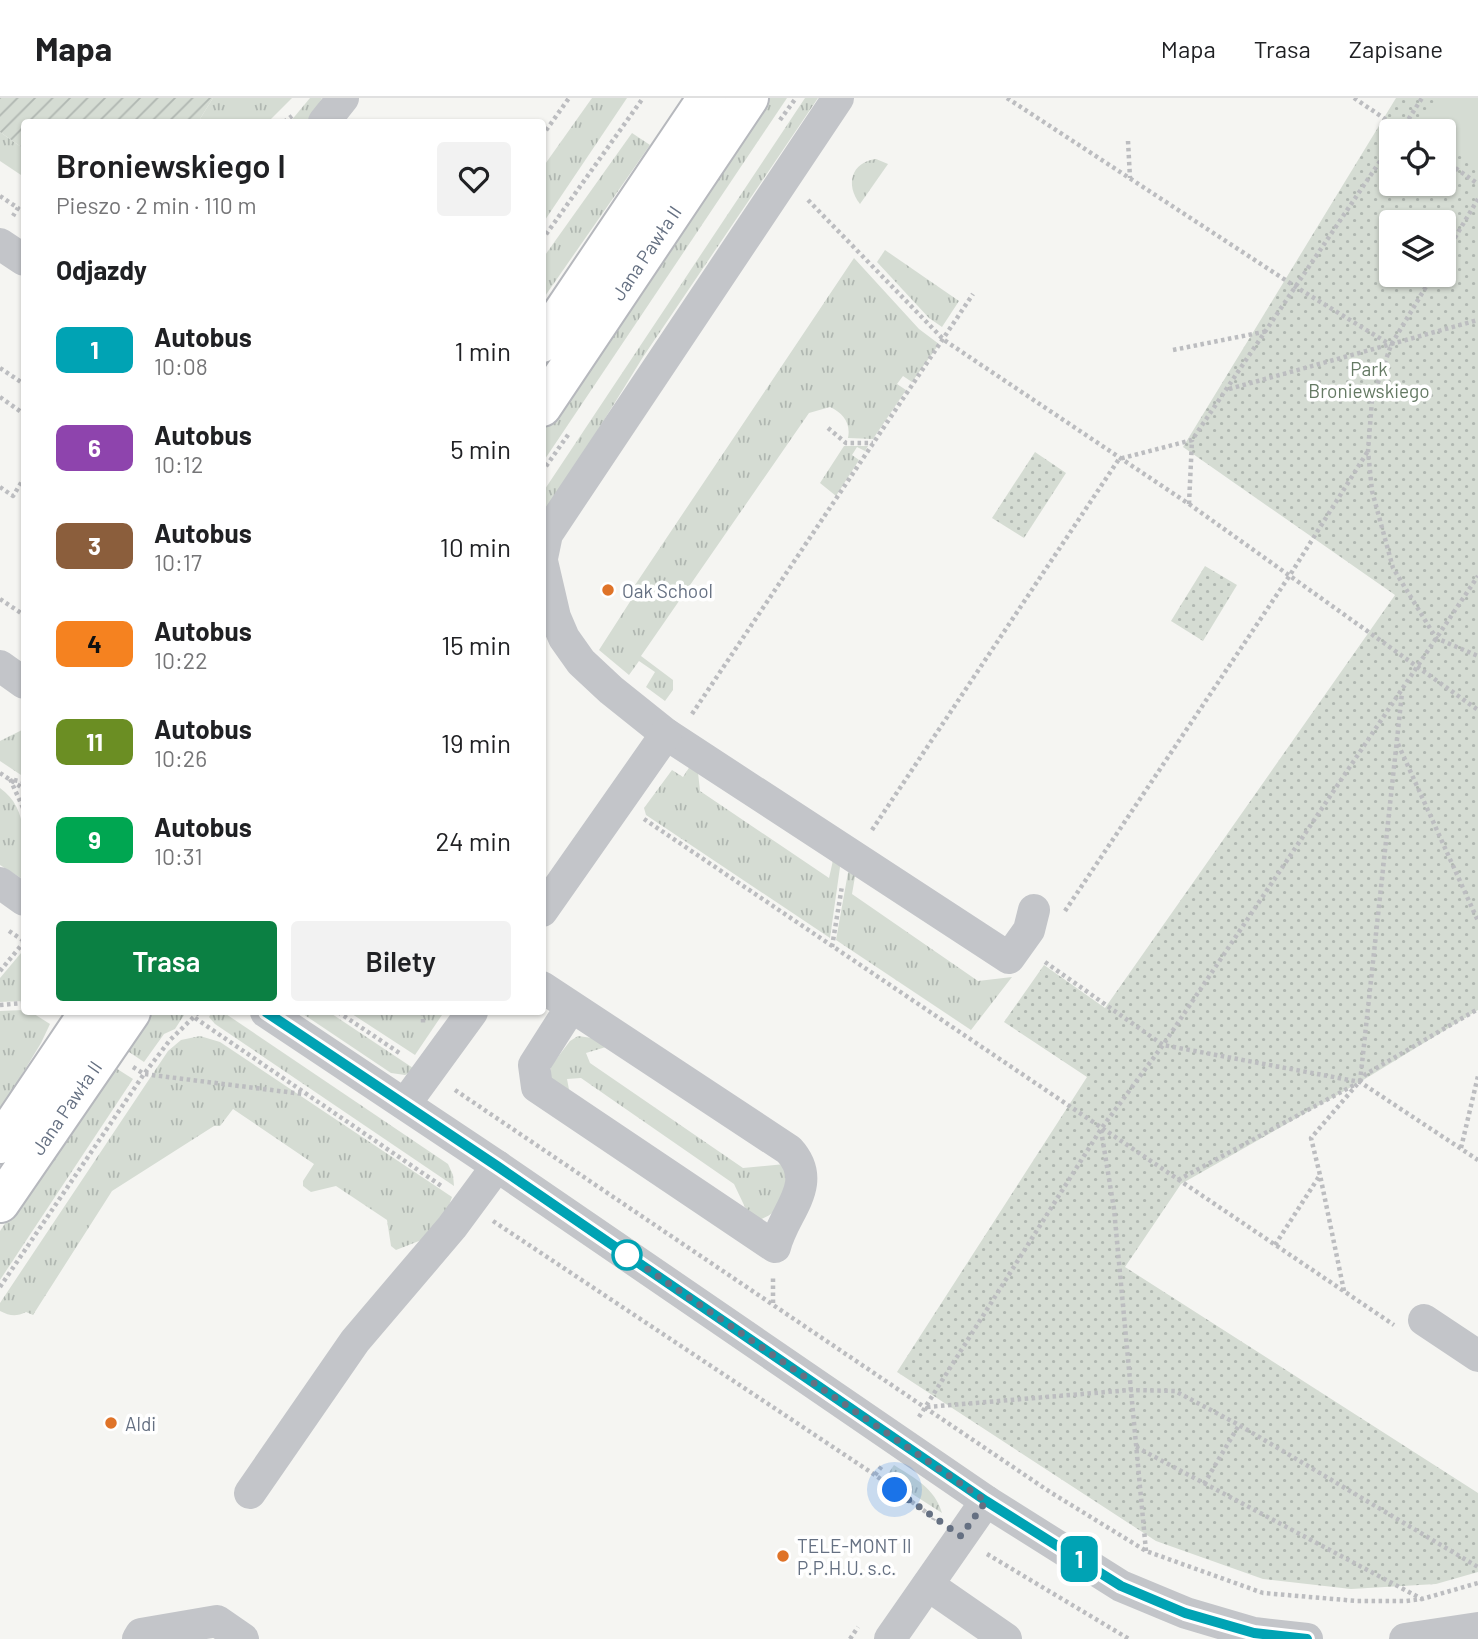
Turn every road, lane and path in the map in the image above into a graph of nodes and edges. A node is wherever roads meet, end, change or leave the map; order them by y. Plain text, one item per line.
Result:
1 (343, 98) edge
2 (569, 98) edge
3 (643, 98) edge
4 (707, 98) edge
5 (748, 98) edge
6 (838, 98) edge
7 (1007, 98) edge
8 (1353, 98) edge
9 (1422, 98) edge
10 (326, 119) edge
11 (1384, 119) edge
12 (1409, 119) edge
13 (546, 130) edge
14 (1128, 141) dead end
15 (1379, 163) edge
16 (1456, 168) edge
17 (1130, 179) junction
18 (1478, 184) edge
19 (0, 196) edge
20 (1478, 199) edge
21 (799, 210) dead end
22 (546, 234) edge
23 (1456, 236) edge
24 (9, 244) edge
25 (1296, 287) junction
26 (1426, 287) edge
27 (973, 294) dead end
28 (1478, 320) edge
29 (1268, 331) junction
30 (546, 337) edge
31 (944, 340) junction
32 (1391, 345) junction
33 (1173, 350) dead end
34 (0, 368) edge
35 (21, 382) edge
36 (1228, 389) junction
37 (0, 397) edge
38 (546, 401) edge
39 (21, 412) edge
40 (828, 428) dead end
41 (1192, 440) junction
42 (874, 443) junction
43 (1368, 451) junction
44 (1119, 459) junction
45 (21, 483) edge
46 (1, 491) edge
47 (1189, 504) junction
48 (546, 539) edge
49 (1290, 575) junction
50 (1478, 576) edge
51 (546, 577) edge
52 (0, 599) edge
53 (21, 613) edge
54 (1436, 638) junction
55 (1478, 656) edge
56 (0, 666) edge
57 (1418, 667) junction
58 (21, 680) edge
59 (1402, 690) junction
60 (1478, 710) edge
61 (677, 727) junction
62 (1397, 743) junction
63 (0, 773) edge
64 (10, 779) junction
65 (21, 781) edge
66 (21, 787) edge
67 (21, 803) edge
68 (635, 813) dead end
69 (872, 830) dead end
70 (847, 851) junction
71 (0, 883) edge
72 (21, 898) edge
73 (546, 906) edge
74 (1046, 915) joint
75 (1478, 922) edge
76 (1020, 944) junction
77 (21, 946) edge
78 (832, 947) junction
79 (0, 971) edge
80 (546, 990) edge
81 (21, 1003) edge
82 (0, 1004) edge
83 (571, 1007) junction
84 (1478, 1009) edge
85 (66, 1015) edge
86 (87, 1015) edge
87 (129, 1015) edge
88 (196, 1015) edge
89 (271, 1015) edge
90 (343, 1015) edge
91 (470, 1015) edge
92 (194, 1018) junction
93 (1163, 1045) junction
94 (55, 1062) junction
95 (430, 1072) junction
96 (144, 1074) junction
97 (1478, 1076) edge
98 (1360, 1082) junction
99 (307, 1094) junction
100 (405, 1104) junction
101 (1101, 1129) junction
102 (0, 1144) edge
103 (1461, 1148) junction
104 (1478, 1160) edge
105 (497, 1166) junction
106 (1320, 1175) junction
107 (1178, 1180) junction
108 (0, 1203) edge
109 (468, 1205) junction
110 (1275, 1245) junction
111 (0, 1287) edge
112 (1344, 1291) junction
113 (1412, 1325) joint
114 (1478, 1356) edge
115 (1130, 1390) junction
116 (926, 1408) junction
117 (1239, 1425) junction
118 (1136, 1447) junction
119 (1204, 1485) junction
120 (250, 1493) dead end
121 (986, 1501) junction
122 (934, 1518) junction
123 (927, 1529) dead end
124 (961, 1536) junction
125 (1146, 1551) junction
126 (1478, 1567) edge
127 (1478, 1583) edge
128 (928, 1585) junction
129 (1422, 1599) junction
130 (865, 1617) dead end
131 (1185, 1626) edge
132 (1478, 1628) edge
133 (138, 1639) edge
134 (243, 1639) edge
135 (850, 1639) edge
136 (891, 1639) edge
137 (1006, 1639) edge
138 (1129, 1639) edge
139 (1307, 1639) edge
140 (1405, 1639) edge

1 - 10 street
2 - 13 path
3 - 22 path
4 - 30 main road, Jana Pawła II
5 - 38 main road, Jana Pawła II
6 - 48 street
7 - 17 path
8 - 11 path
9 - 12 path
14 - 17 path
15 - 25 path
16 - 18 path
17 - 25 path
19 - 24 path
20 - 23 path
21 - 31 path
25 - 29 path
25 - 32 path
26 - 32 path
27 - 31 path
28 - 32 path
29 - 33 path
29 - 36 path
31 - 42 path
31 - 44 path
32 - 36 path
32 - 43 path
34 - 35 path
36 - 41 path
37 - 39 path
40 - 42 path
41 - 44 path
41 - 47 path
42 - 61 path
43 - 49 path
43 - 54 path
44 - 47 path
44 - 69 path
45 - 46 path
47 - 49 path
49 - 57 path
49 - 74 path
50 - 54 path
51 - 61 street
52 - 53 path
54 - 55 path
54 - 57 path
56 - 58 street
57 - 59 path
57 - 60 path
59 - 62 path
59 - 93 path
61 - 70 street
61 - 73 street
62 - 75 path
62 - 98 path
63 - 64 path
64 - 65 path
64 - 66 path
64 - 67 path
68 - 78 path
70 - 76 street
70 - 78 path
71 - 72 street
74 - 76 street
76 - 93 path
77 - 79 path
78 - 101 path
80 - 83 street
81 - 82 path
83 - 83 street
84 - 98 path
85 - 94 street
86 - 94 main road, Jana Pawła II
87 - 108 main road, Jana Pawła II
88 - 92 path
89 - 100 street
90 - 95 path
91 - 95 street
92 - 96 path
92 - 99 path
93 - 98 path
93 - 101 path
94 - 102 main road, Jana Pawła II
95 - 100 street
95 - 116 path
96 - 99 path
96 - 111 path
97 - 103 path
98 - 103 path
98 - 106 path
98 - 107 path
99 - 109 path
100 - 105 street
101 - 107 path
101 - 115 path
101 - 116 path
103 - 104 path
105 - 109 street
105 - 121 street
106 - 110 path
106 - 112 path
107 - 110 path
109 - 120 street
109 - 122 path
110 - 112 path
112 - 113 path
113 - 114 street
115 - 116 path
115 - 117 path
115 - 118 path
116 - 125 path
117 - 119 path
117 - 126 path
118 - 119 path
118 - 125 path
119 - 129 path
121 - 124 street
121 - 131 street
122 - 123 path
122 - 124 path
124 - 128 street
124 - 138 path
125 - 129 path
127 - 129 path
128 - 136 street
128 - 137 street
130 - 135 path
131 - 139 street
132 - 140 street
133 - 134 street

